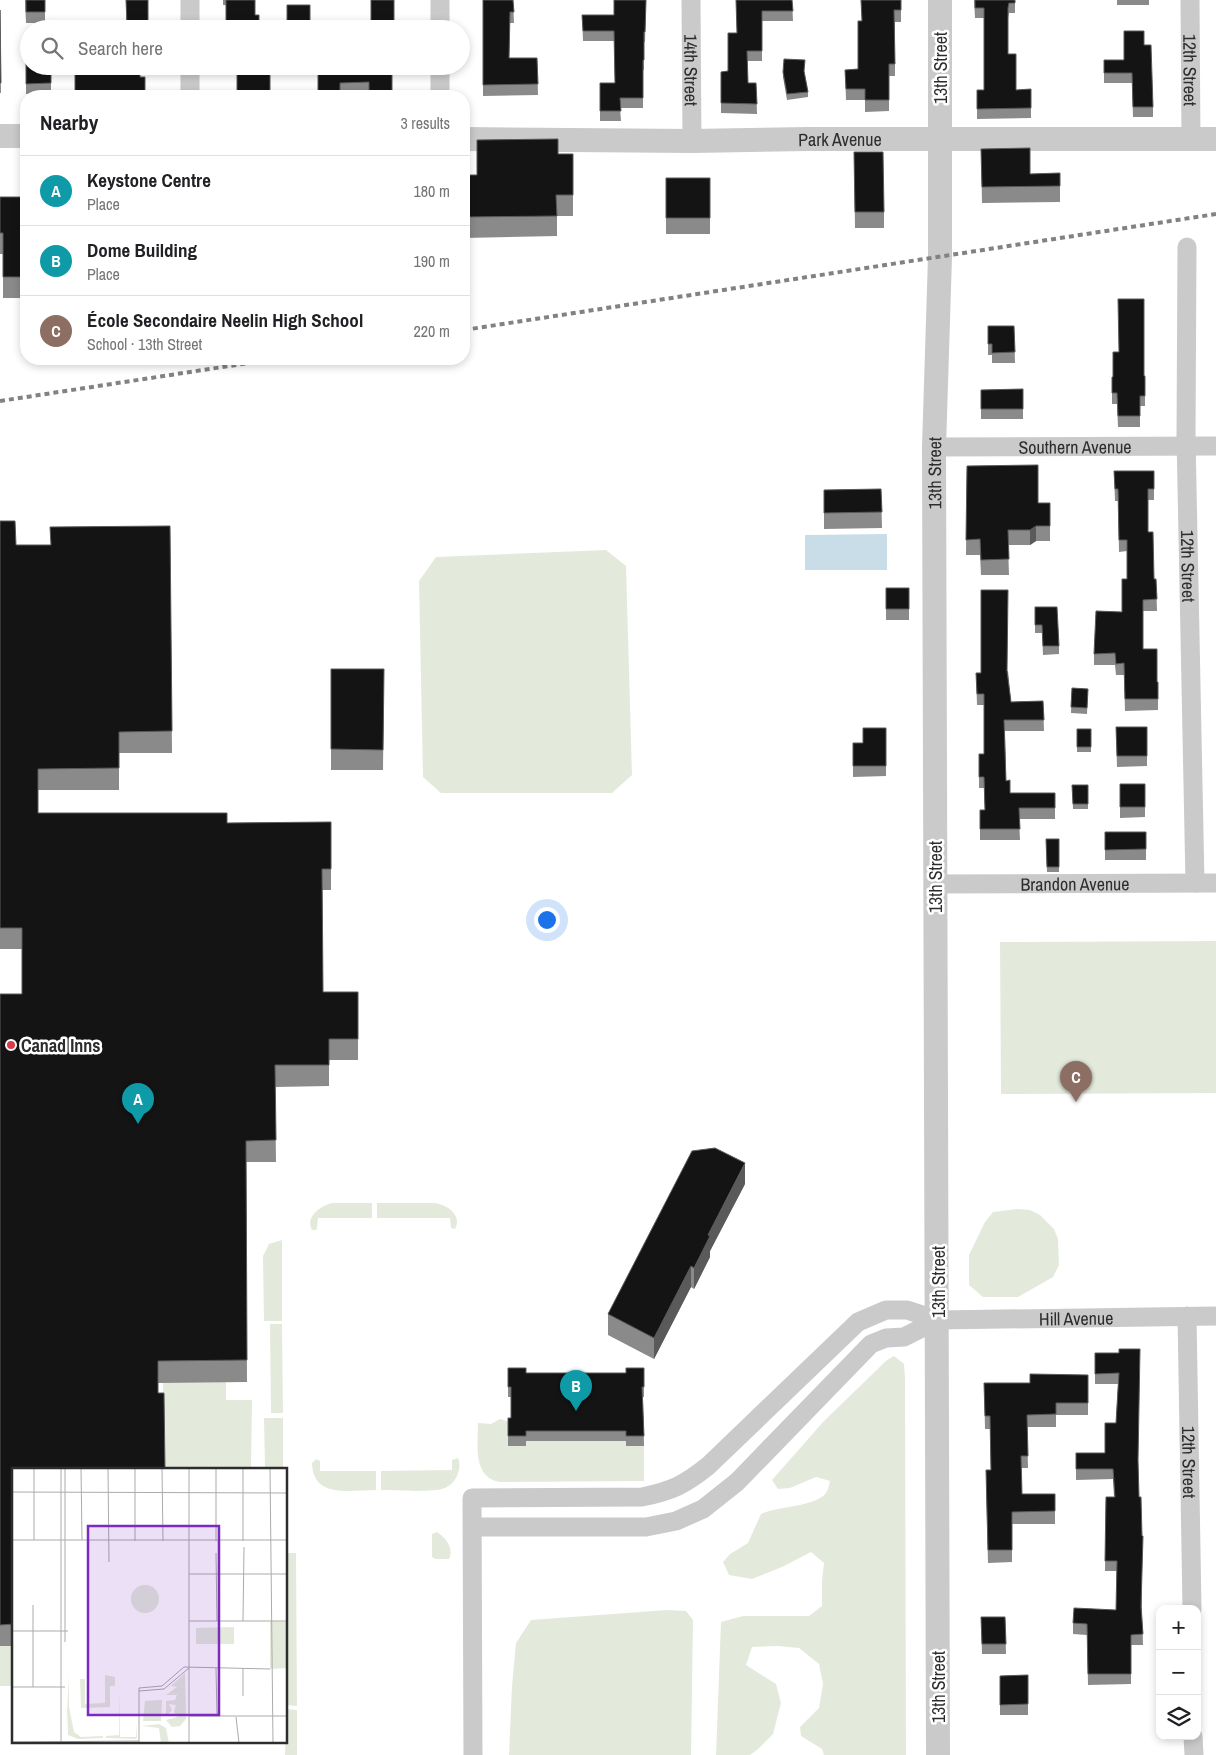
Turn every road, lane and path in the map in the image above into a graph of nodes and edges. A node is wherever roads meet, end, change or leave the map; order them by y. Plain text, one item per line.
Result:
1 (190, 0) edge
2 (440, 0) edge
3 (691, 0) edge
4 (940, 0) edge
5 (1190, 0) edge
6 (190, 20) edge
7 (440, 20) edge
8 (190, 75) edge
9 (440, 75) edge
10 (190, 90) edge
11 (440, 90) edge
12 (0, 136) edge
13 (20, 136) edge
14 (470, 139) edge
15 (940, 139) junction
16 (1191, 140) junction
17 (1216, 140) edge
18 (692, 141) junction
19 (1187, 247) dead end
20 (1188, 445) junction
21 (1216, 446) edge
22 (934, 447) junction
23 (1194, 883) junction
24 (1216, 883) edge
25 (935, 884) junction
26 (1187, 1316) junction
27 (1216, 1316) edge
28 (938, 1320) junction
29 (473, 1527) junction
30 (1192, 1605) edge
31 (1193, 1740) edge
32 (473, 1755) edge
33 (938, 1755) edge
34 (1194, 1755) edge

1 - 6 street
2 - 7 street
3 - 18 street, 14th Street
4 - 15 street, 13th Street
5 - 16 street, 12th Street
8 - 10 street
9 - 11 street
12 - 13 street
14 - 18 street, Park Avenue
15 - 16 street, Park Avenue
15 - 18 street, Park Avenue
15 - 22 street, 13th Street
16 - 17 street, Park Avenue
19 - 20 street, 12th Street
20 - 21 street, Southern Avenue
20 - 22 street, Southern Avenue
20 - 23 street, 12th Street
22 - 25 street, 13th Street
23 - 24 street, Brandon Avenue
23 - 25 street, Brandon Avenue
25 - 28 street, 13th Street
26 - 27 street, Hill Avenue
26 - 28 street, Hill Avenue
26 - 30 street, 12th Street
28 - 29 street
28 - 29 street
28 - 33 street, 13th Street
29 - 32 street
31 - 34 street

